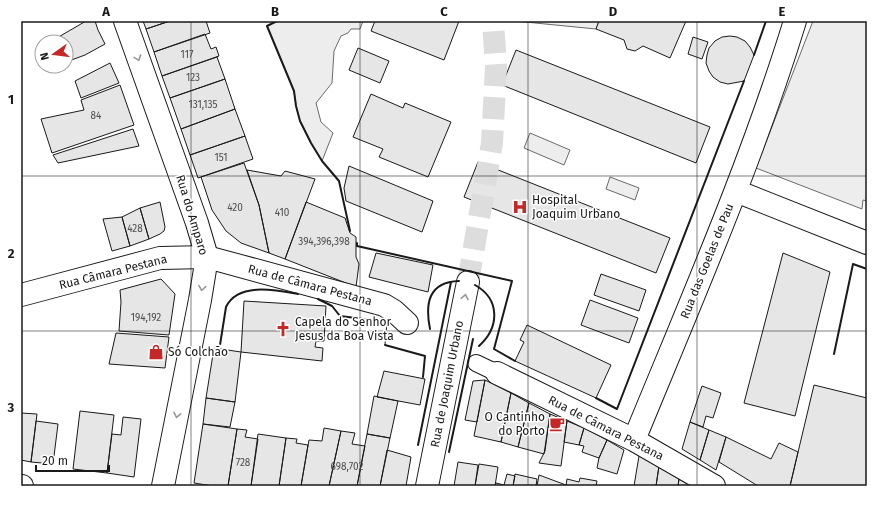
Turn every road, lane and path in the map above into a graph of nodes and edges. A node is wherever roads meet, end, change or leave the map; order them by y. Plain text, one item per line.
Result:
1 (125, 21) edge
2 (795, 21) edge
3 (736, 191) junction
4 (867, 243) edge
5 (207, 257) junction
6 (468, 282) tunnel mouth
7 (21, 296) edge
8 (407, 323) dead end
9 (476, 364) dead end
10 (497, 373) joint
11 (634, 440) junction
12 (163, 486) edge
13 (427, 486) edge
14 (714, 486) edge

1 -> 5 street, Rua do Amparo
2 - 3 street, Rua das Goelas de Pau
3 - 4 street
3 - 11 street, Rua das Goelas de Pau
5 - 7 street, Rua Câmara Pestana
5 - 8 street, Rua de Câmara Pestana
5 -> 12 street, Rua do Amparo
13 -> 6 street, Rua de Joaquim Urbano
9 - 10 street
10 - 11 street, Rua de Câmara Pestana
11 - 14 street, Rua de Câmara Pestana

